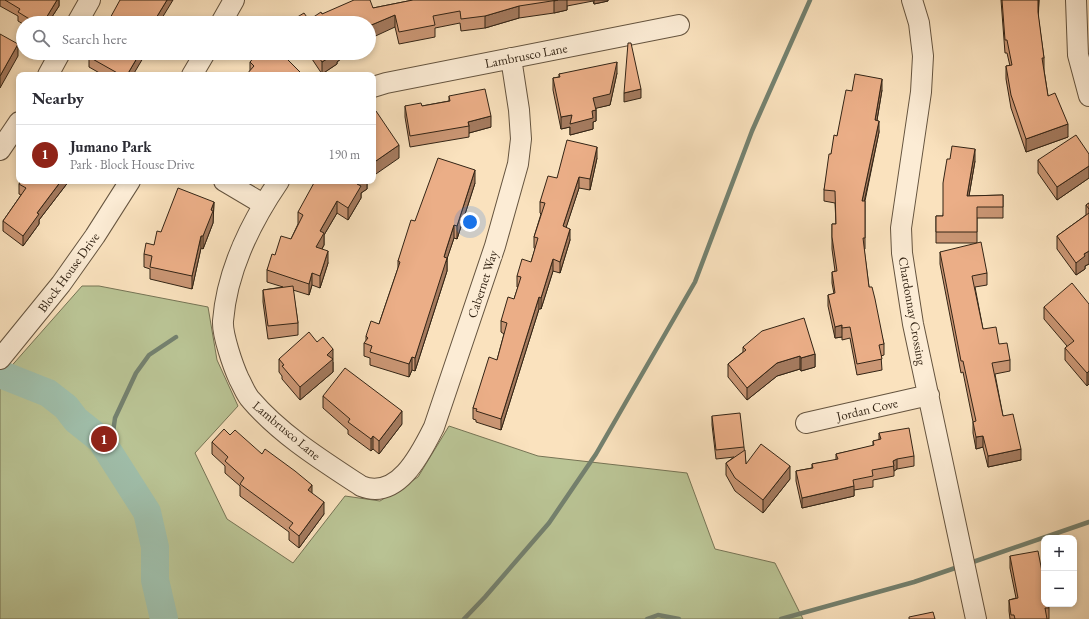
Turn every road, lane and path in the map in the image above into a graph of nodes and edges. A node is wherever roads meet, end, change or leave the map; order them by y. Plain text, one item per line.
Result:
1 (90, 0) edge
2 (234, 0) edge
3 (912, 0) edge
4 (1076, 0) edge
5 (81, 16) edge
6 (225, 16) edge
7 (679, 25) dead end
8 (511, 58) junction
9 (56, 60) edge
10 (201, 60) edge
11 (50, 72) edge
12 (194, 72) edge
13 (376, 86) edge
14 (1089, 96) edge
15 (16, 126) edge
16 (0, 150) edge
17 (128, 184) edge
18 (229, 184) edge
19 (277, 184) edge
20 (263, 204) junction
21 (2, 357) edge
22 (929, 395) junction
23 (806, 423) dead end
24 (383, 487) joint
25 (976, 619) edge

1 - 5 street
2 - 6 street
3 - 22 street, Chardonnay Crossing
4 - 14 street
7 - 8 street, Lambrusco Lane
8 - 13 street, Lambrusco Lane
8 - 24 street, Cabernet Way
9 - 11 street
10 - 12 street
15 - 16 street
17 - 21 street, Block House Drive
18 - 20 street
19 - 20 street, Lambrusco Lane
20 - 24 street, Lambrusco Lane
22 - 23 street, Jordan Cove
22 - 25 street, Chardonnay Crossing

